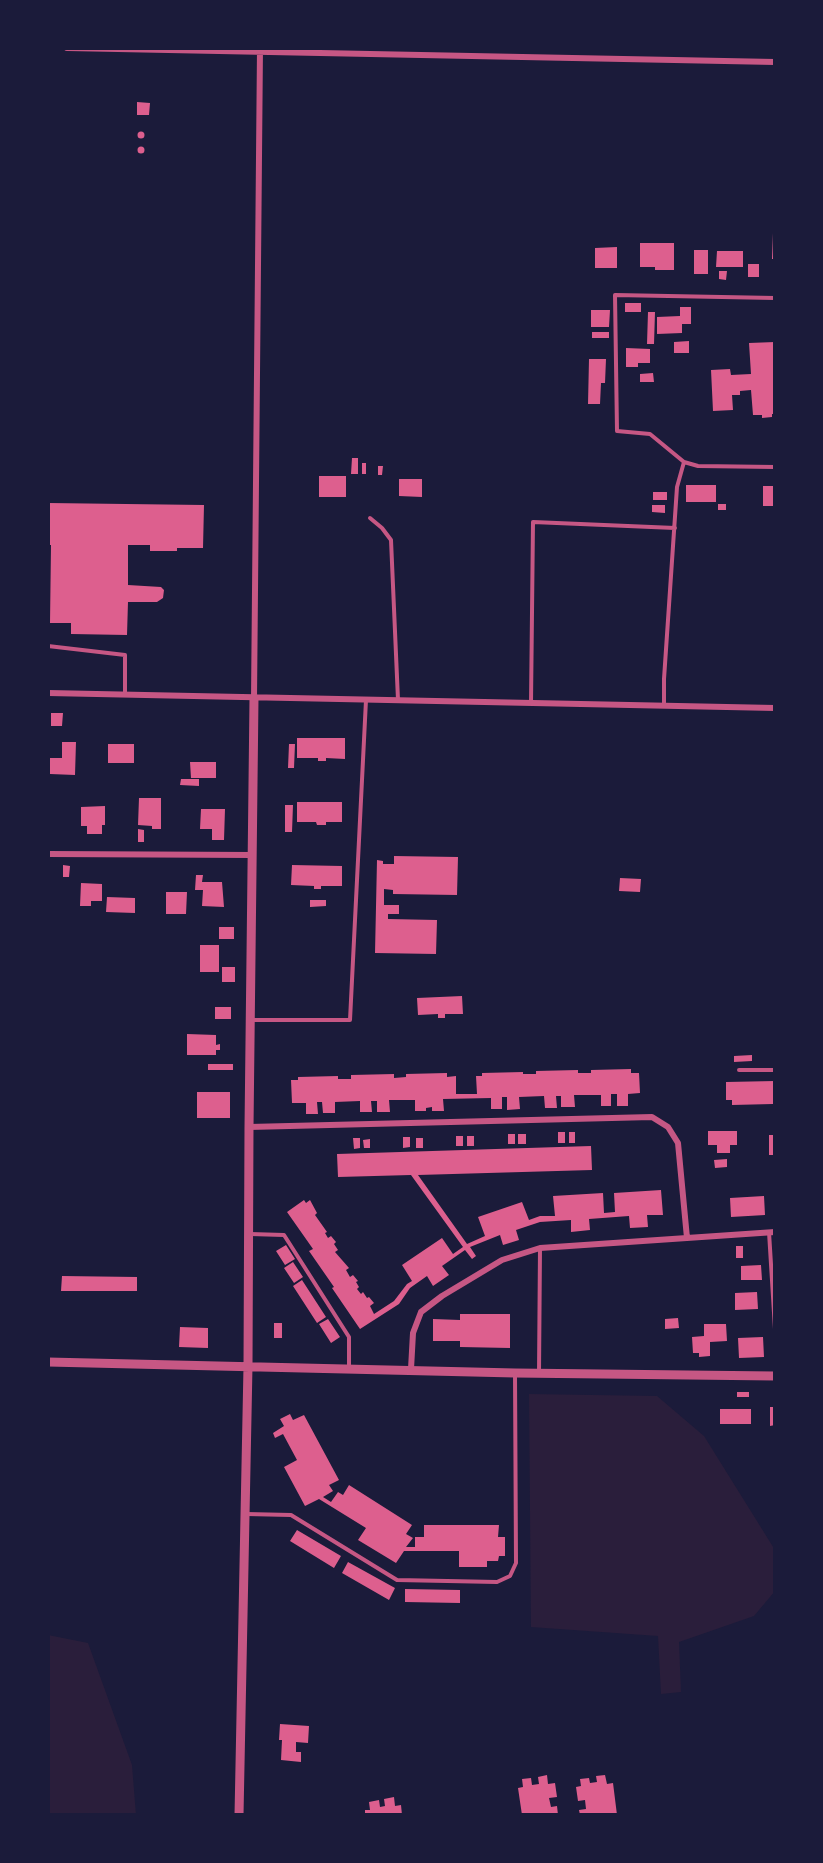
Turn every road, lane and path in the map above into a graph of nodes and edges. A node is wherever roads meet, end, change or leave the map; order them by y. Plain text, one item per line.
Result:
1 (67, 48) edge
2 (563, 48) edge
3 (260, 50) edge
4 (563, 57) junction
5 (775, 62) edge
6 (775, 298) edge
7 (684, 462) junction
8 (775, 467) edge
9 (370, 518) dead end
10 (675, 528) junction
11 (48, 646) edge
12 (48, 693) edge
13 (125, 695) junction
14 (254, 698) junction
15 (366, 700) junction
16 (398, 701) junction
17 (531, 703) junction
18 (664, 706) junction
19 (775, 708) edge
20 (48, 854) edge
21 (253, 855) junction
22 (250, 1020) junction
23 (739, 1070) dead end
24 (775, 1070) edge
25 (249, 1127) junction
26 (772, 1232) edge
27 (249, 1234) junction
28 (687, 1238) junction
29 (540, 1248) junction
30 (775, 1329) edge
31 (48, 1362) edge
32 (248, 1366) junction
33 (349, 1368) junction
34 (411, 1369) junction
35 (514, 1372) junction
36 (539, 1373) junction
37 (775, 1376) edge
38 (245, 1514) junction
39 (239, 1815) edge

1 - 3 street
2 - 4 street
3 - 4 street
3 - 14 street
4 - 5 street
6 - 7 lane
7 - 8 lane
7 - 10 lane
9 - 16 lane
10 - 17 lane
10 - 18 lane
11 - 13 lane
12 - 13 street
13 - 14 street
14 - 15 street
14 - 21 street
15 - 16 street
15 - 22 lane
16 - 17 street
17 - 18 street
18 - 19 street
20 - 21 street
21 - 22 street
22 - 25 street
23 - 24 lane
25 - 27 street
25 - 28 street
26 - 28 street
26 - 30 lane
27 - 32 street
27 - 33 lane
28 - 29 street
29 - 34 street
29 - 36 lane
31 - 32 street
32 - 33 street
32 - 38 street
33 - 34 street
34 - 35 street
35 - 36 street
35 - 38 lane
36 - 37 street
38 - 39 street

